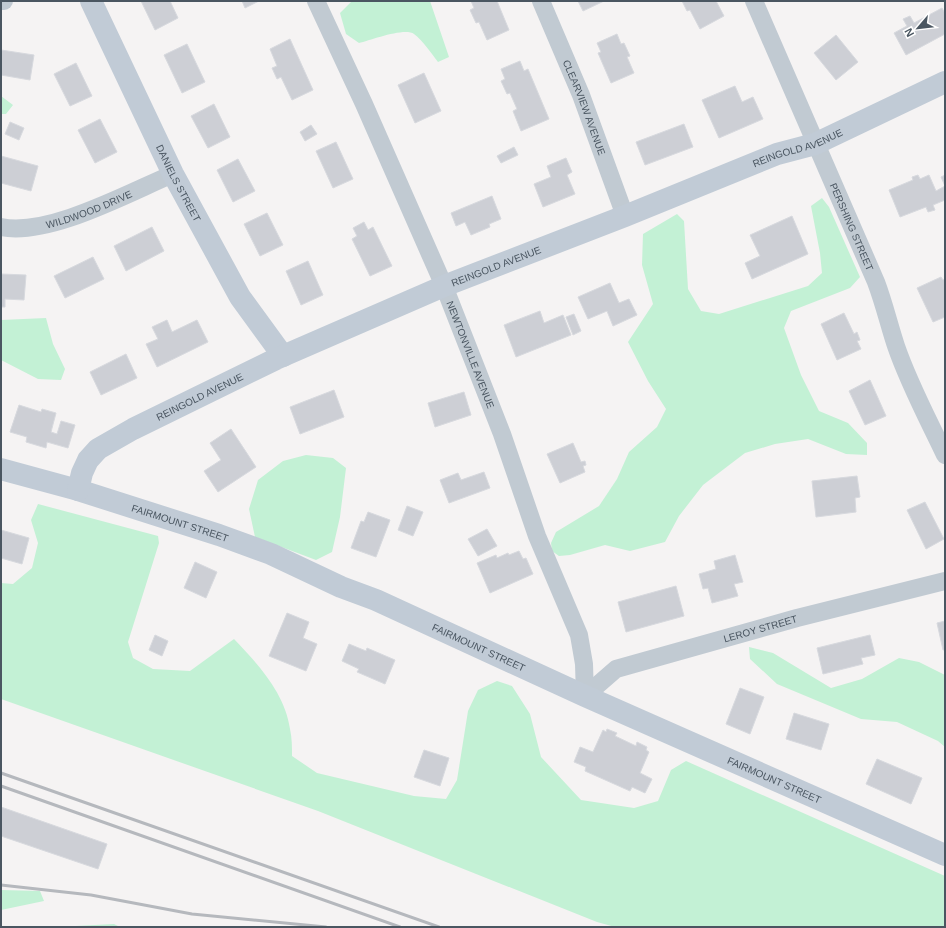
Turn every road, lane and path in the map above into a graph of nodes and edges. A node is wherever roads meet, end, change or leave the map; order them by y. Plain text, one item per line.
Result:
1 (91, 1) edge
2 (316, 1) edge
3 (541, 1) edge
4 (754, 1) edge
5 (945, 82) edge
6 (815, 144) junction
7 (173, 174) junction
8 (625, 216) junction
9 (1, 227) edge
10 (444, 286) junction
11 (283, 356) junction
12 (945, 455) edge
13 (1, 470) edge
14 (78, 490) junction
15 (945, 581) edge
16 (585, 696) junction
17 (945, 855) edge

1 - 7 street, DANIELS STREET
2 - 10 street, NEWTONVILLE AVENUE
3 - 8 street, CLEARVIEW AVENUE
4 - 6 street, PERSHING STREET
5 - 6 street, REINGOLD AVENUE
6 - 8 street, REINGOLD AVENUE
6 - 12 street, PERSHING STREET
7 - 9 street, WILDWOOD DRIVE
7 - 11 street, DANIELS STREET
8 - 10 street, REINGOLD AVENUE
10 - 11 street, REINGOLD AVENUE
10 - 16 street, NEWTONVILLE AVENUE
11 - 14 street, REINGOLD AVENUE
13 - 14 street, FAIRMOUNT STREET
14 - 16 street, FAIRMOUNT STREET
15 - 16 street, LEROY STREET
16 - 17 street, FAIRMOUNT STREET

